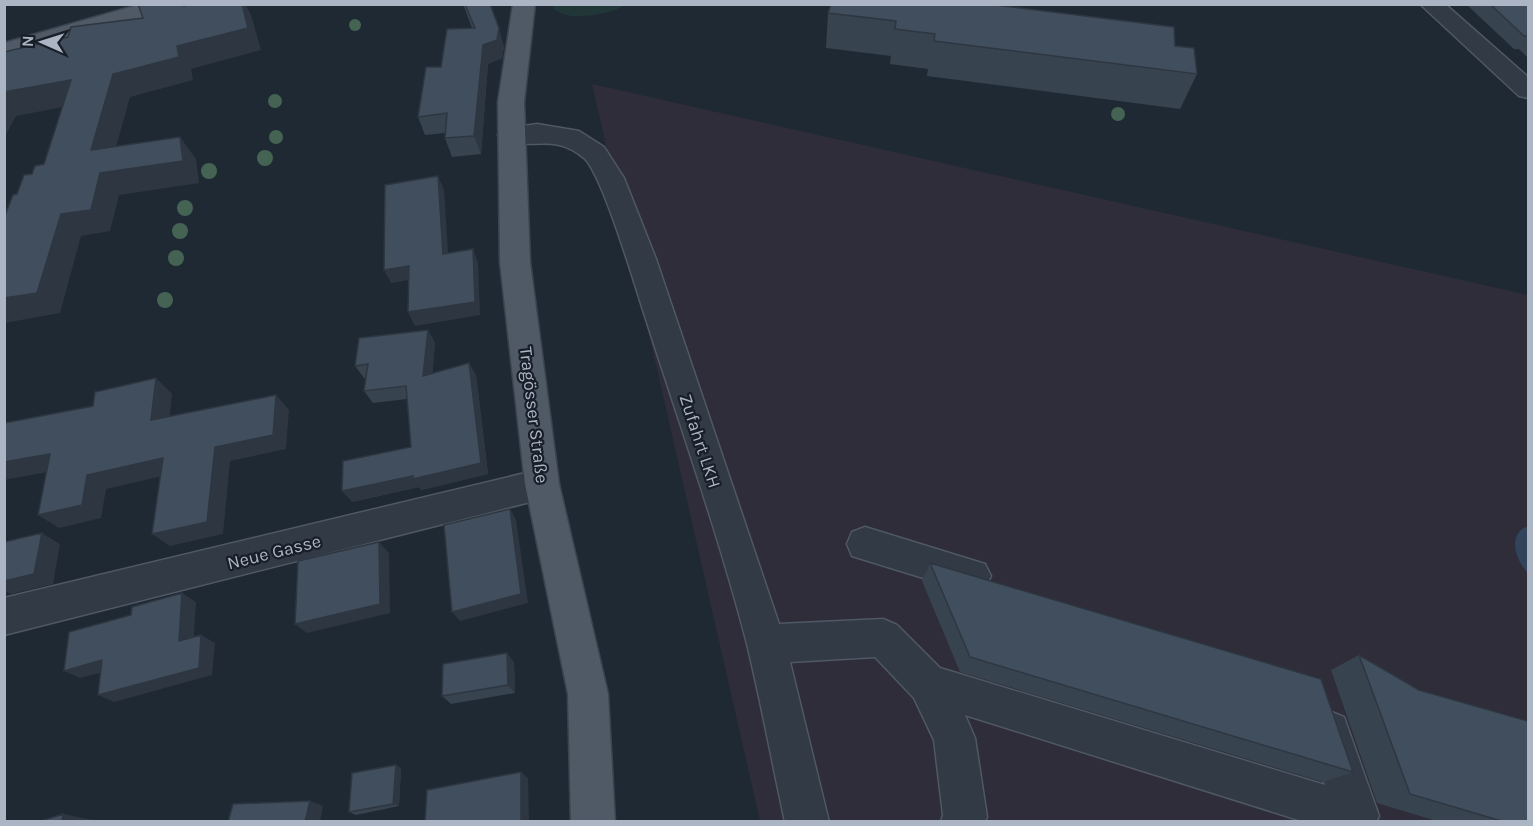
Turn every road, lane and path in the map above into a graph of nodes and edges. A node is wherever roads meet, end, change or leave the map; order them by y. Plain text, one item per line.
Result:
1 (168, 4) edge
2 (524, 4) edge
3 (1431, 4) edge
4 (124, 10) edge
5 (4, 51) edge
6 (1528, 90) edge
7 (511, 135) junction
8 (542, 484) junction
9 (865, 544) dead end
10 (1001, 584) edge
11 (4, 617) edge
12 (766, 644) junction
13 (928, 684) junction
14 (1318, 698) edge
15 (593, 822) edge
16 (807, 822) edge
17 (962, 822) edge

1 - 4 main road
2 - 7 main road, Tragösser Straße
3 - 6 street
4 - 5 main road
7 - 8 main road, Tragösser Straße
7 - 12 street, Zufahrt LKH
8 - 11 street, Neue Gasse
8 - 15 main road, Tragösser Straße
9 - 10 street
12 - 13 street
12 - 16 street, Zufahrt LKH
13 - 14 street
13 - 17 street

